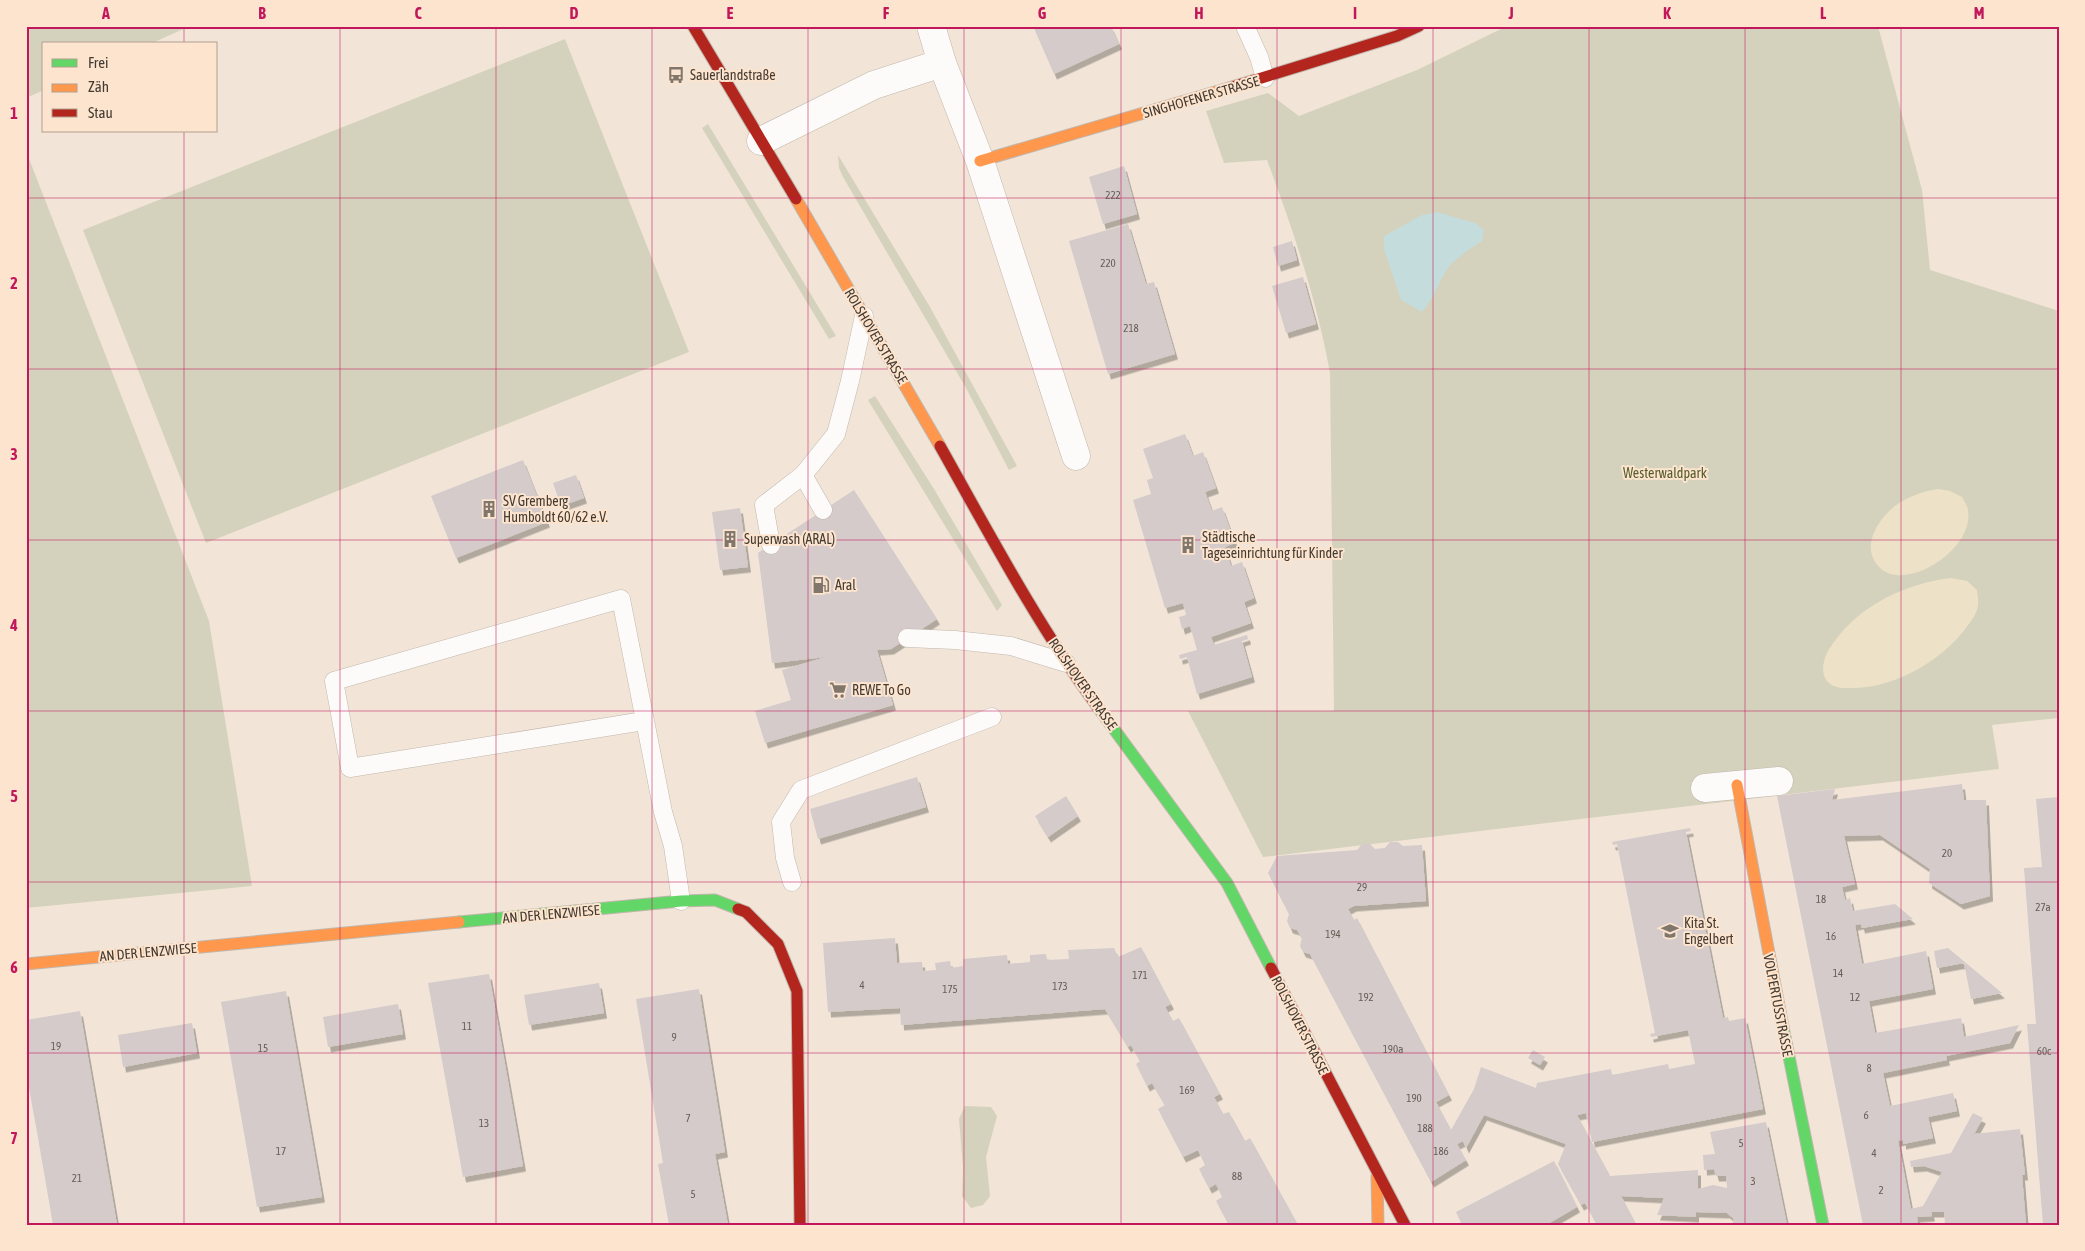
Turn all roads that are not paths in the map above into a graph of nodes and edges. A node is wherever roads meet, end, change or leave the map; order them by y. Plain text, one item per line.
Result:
1 (693, 26) edge
2 (931, 26) edge
3 (1245, 26) edge
4 (1419, 26) edge
5 (942, 63) junction
6 (1260, 80) junction
7 (761, 141) junction
8 (980, 161) junction
9 (864, 316) junction
10 (1076, 456) dead end
11 (804, 475) junction
12 (823, 510) dead end
13 (771, 544) dead end
14 (907, 638) dead end
15 (1066, 663) junction
16 (992, 717) dead end
17 (644, 721) junction
18 (1779, 781) dead end
19 (1737, 785) junction
20 (1706, 788) dead end
21 (792, 882) dead end
22 (681, 901) junction
23 (26, 964) edge
24 (1377, 1170) junction
25 (800, 1225) edge
26 (1378, 1225) edge
27 (1405, 1225) edge
28 (1823, 1225) edge

1 - 7 street, ROLSHOVER STRASSE
2 - 5 street
3 - 6 lane
4 - 6 street, SINGHOFENER STRASSE
5 - 7 street
5 - 8 street
6 - 8 street, SINGHOFENER STRASSE
7 - 9 street, ROLSHOVER STRASSE
8 - 10 street
9 - 11 lane
9 - 15 street, ROLSHOVER STRASSE
11 - 12 lane
11 - 13 lane
14 - 15 lane
15 - 24 street, ROLSHOVER STRASSE
16 - 21 lane
17 - 17 lane
17 - 22 lane
18 - 19 street
19 - 20 street
19 - 28 street, VOLPERTUSSTRASSE
22 - 23 street, AN DER LENZWIESE
22 - 25 street, AN DER LENZWIESE
24 - 26 street
24 - 27 street, ROLSHOVER STRASSE

